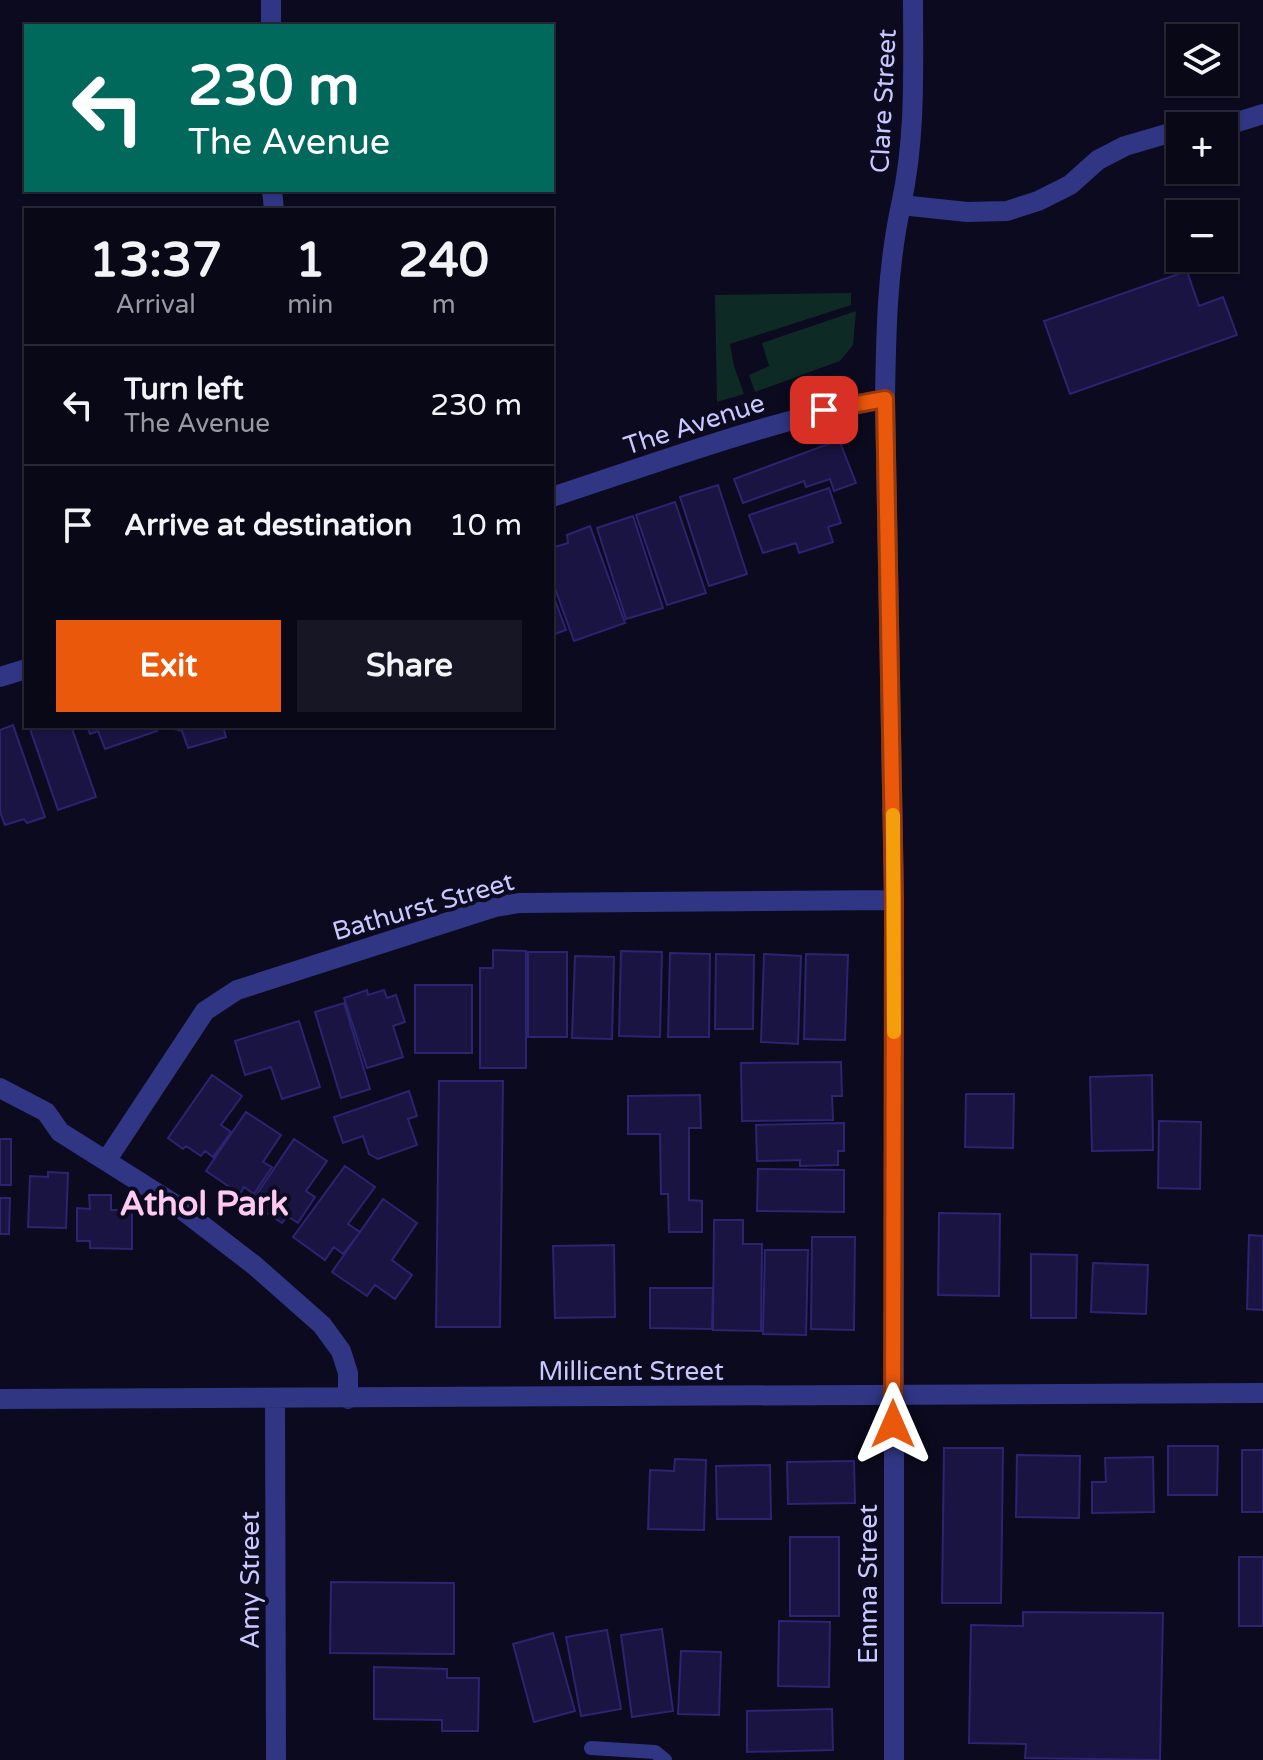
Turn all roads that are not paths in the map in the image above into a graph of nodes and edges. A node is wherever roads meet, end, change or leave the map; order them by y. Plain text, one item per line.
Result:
1 (271, 0) edge
2 (913, 0) edge
3 (271, 24) edge
4 (1263, 114) edge
5 (1238, 122) edge
6 (1166, 134) edge
7 (901, 205) junction
8 (885, 399) junction
9 (554, 496) edge
10 (24, 670) edge
11 (0, 677) edge
12 (894, 900) junction
13 (0, 1088) edge
14 (106, 1161) junction
15 (1263, 1393) edge
16 (894, 1396) junction
17 (0, 1399) edge
18 (275, 1399) junction
19 (348, 1399) junction
20 (591, 1748) dead end
21 (276, 1760) edge
22 (665, 1760) edge
23 (894, 1760) edge

1 - 3 street
2 - 7 street, Clare Street
4 - 5 street
6 - 7 street
7 - 8 street
8 - 9 street, The Avenue
8 - 12 street, Emma Street
10 - 11 street
12 - 14 street, Bathurst Street
12 - 16 street, Emma Street
13 - 14 street
14 - 19 street
15 - 16 street, Millicent Street
16 - 19 street, Millicent Street
16 - 23 street, Emma Street
17 - 18 street, Millicent Street
18 - 19 street, Millicent Street
18 - 21 street, Amy Street
20 - 22 lane

